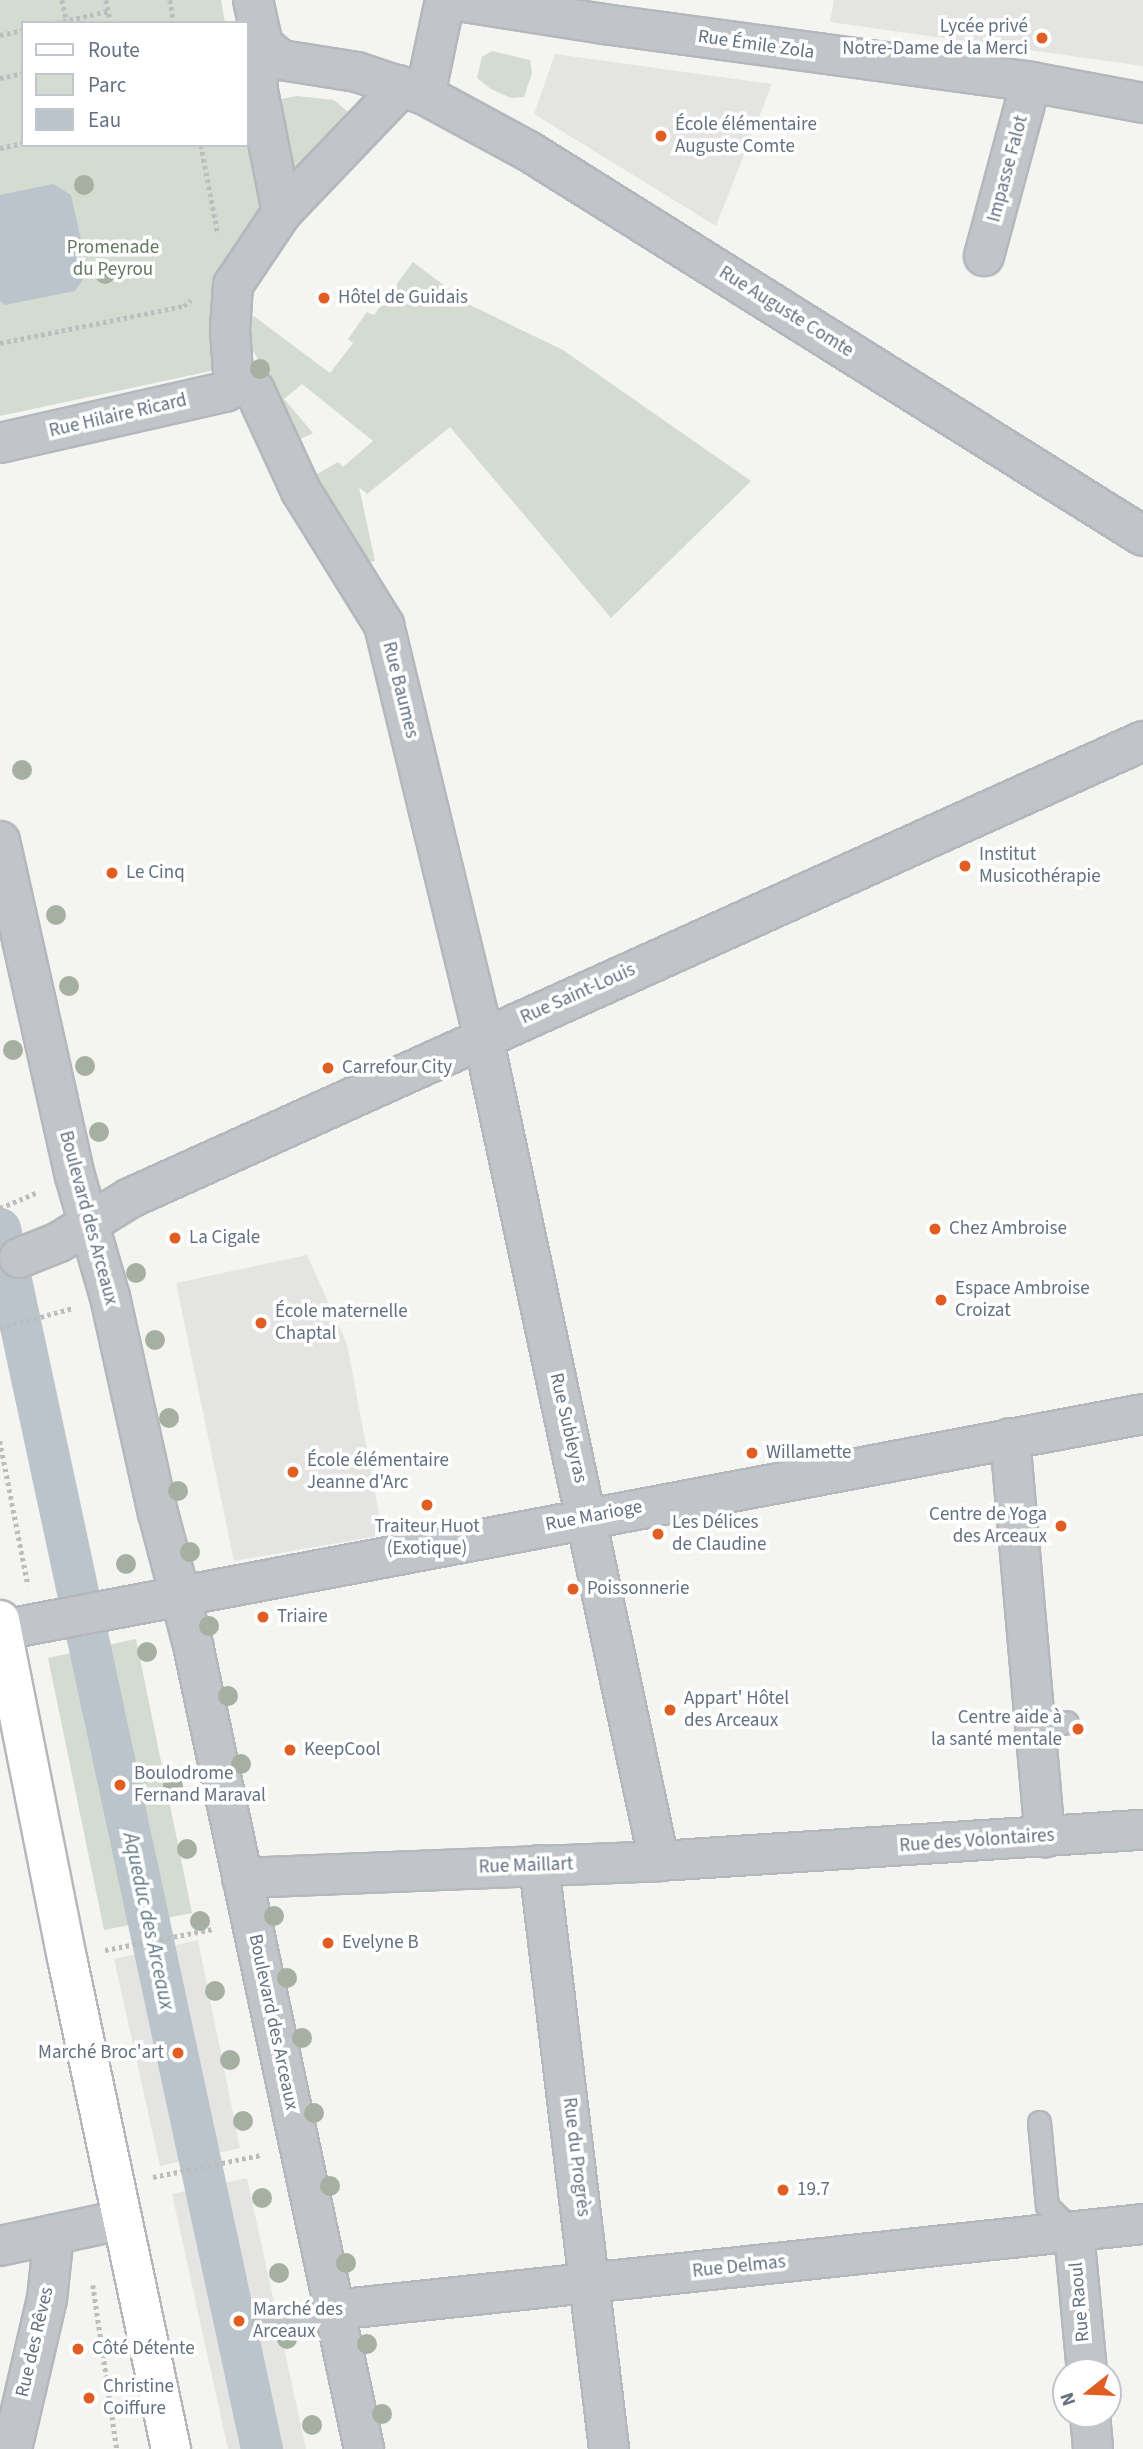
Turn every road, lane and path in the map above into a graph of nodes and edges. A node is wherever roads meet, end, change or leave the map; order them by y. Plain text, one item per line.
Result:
1 (62, 0) edge
2 (106, 0) edge
3 (170, 0) edge
4 (253, 0) edge
5 (444, 0) edge
6 (451, 0) edge
7 (108, 11) junction
8 (67, 21) edge
9 (71, 21) edge
10 (110, 21) edge
11 (174, 21) edge
12 (21, 30) edge
13 (0, 35) edge
14 (263, 45) junction
15 (21, 73) edge
16 (0, 78) edge
17 (1031, 82) junction
18 (411, 90) junction
19 (1143, 103) edge
20 (21, 143) edge
21 (201, 147) edge
22 (0, 148) edge
23 (282, 212) junction
24 (219, 239) dead end
25 (984, 256) dead end
26 (196, 292) dead end
27 (0, 344) edge
28 (234, 384) junction
29 (0, 443) edge
30 (1143, 536) edge
31 (1143, 741) edge
32 (0, 841) edge
33 (484, 1037) junction
34 (88, 1225) junction
35 (19, 1258) dead end
36 (110, 1297) junction
37 (0, 1328) edge
38 (1143, 1414) edge
39 (1010, 1438) junction
40 (588, 1517) junction
41 (179, 1595) junction
42 (1, 1625) edge
43 (11, 1739) edge
44 (1143, 1830) edge
45 (1045, 1836) junction
46 (810, 1851) joint
47 (659, 1861) junction
48 (539, 1865) junction
49 (242, 1878) junction
50 (252, 1923) junction
51 (67, 1958) junction
52 (1039, 2123) dead end
53 (299, 2148) junction
54 (118, 2202) junction
55 (1143, 2224) edge
56 (1074, 2232) junction
57 (54, 2234) junction
58 (0, 2246) edge
59 (591, 2282) junction
60 (334, 2310) junction
61 (264, 2326) dead end
62 (1086, 2358) edge
63 (1091, 2428) edge
64 (12, 2449) edge
65 (171, 2449) edge
66 (364, 2449) edge
67 (609, 2449) edge
68 (1093, 2449) edge

1 - 8 path
2 - 7 path
3 - 11 path
4 - 14 street
5 - 18 street
6 - 17 street, Rue Émile Zola
7 - 9 path
7 - 10 path
12 - 13 path
14 - 18 street, Rue Auguste Comte
14 - 23 street
15 - 16 path
17 - 19 street, Rue Émile Zola
17 - 25 street, Impasse Falot
18 - 23 street
18 - 30 street, Rue Auguste Comte
20 - 22 path
21 - 24 path
23 - 28 street
26 - 27 path
28 - 29 street, Rue Hilaire Ricard
28 - 33 street, Rue Baumes
31 - 33 street, Rue Saint-Louis
32 - 34 street, Boulevard des Arceaux
33 - 34 street, Rue Saint-Louis
33 - 40 street, Rue Subleyras
34 - 35 street, Rue Saint-Louis
34 - 36 street, Boulevard des Arceaux
36 - 37 path
36 - 41 street, Boulevard des Arceaux
38 - 39 street, Rue Marioge
39 - 40 street, Rue Marioge
39 - 45 street
40 - 41 street, Rue Marioge
40 - 47 street, Rue Subleyras
41 - 42 street
41 - 49 street, Boulevard des Arceaux
42 - 43 street
43 - 51 street
44 - 45 street, Rue des Volontaires
45 - 46 street, Rue des Volontaires
46 - 47 street, Rue Maillart
47 - 48 street, Rue Maillart
48 - 49 street, Rue Maillart
48 - 59 street, Rue du Progrès
49 - 50 street, Boulevard des Arceaux
50 - 51 path
50 - 53 street, Boulevard des Arceaux
51 - 54 street
52 - 56 lane
53 - 54 path
53 - 60 street, Boulevard des Arceaux
54 - 57 street
54 - 65 street
55 - 56 street, Rue Delmas
56 - 59 street, Rue Delmas
56 - 62 street, Rue Raoul
57 - 58 street
57 - 64 street, Rue des Rêves
59 - 60 street, Rue Delmas
59 - 67 street, Rue du Progrès
60 - 61 lane
60 - 66 street, Boulevard des Arceaux
63 - 68 street

